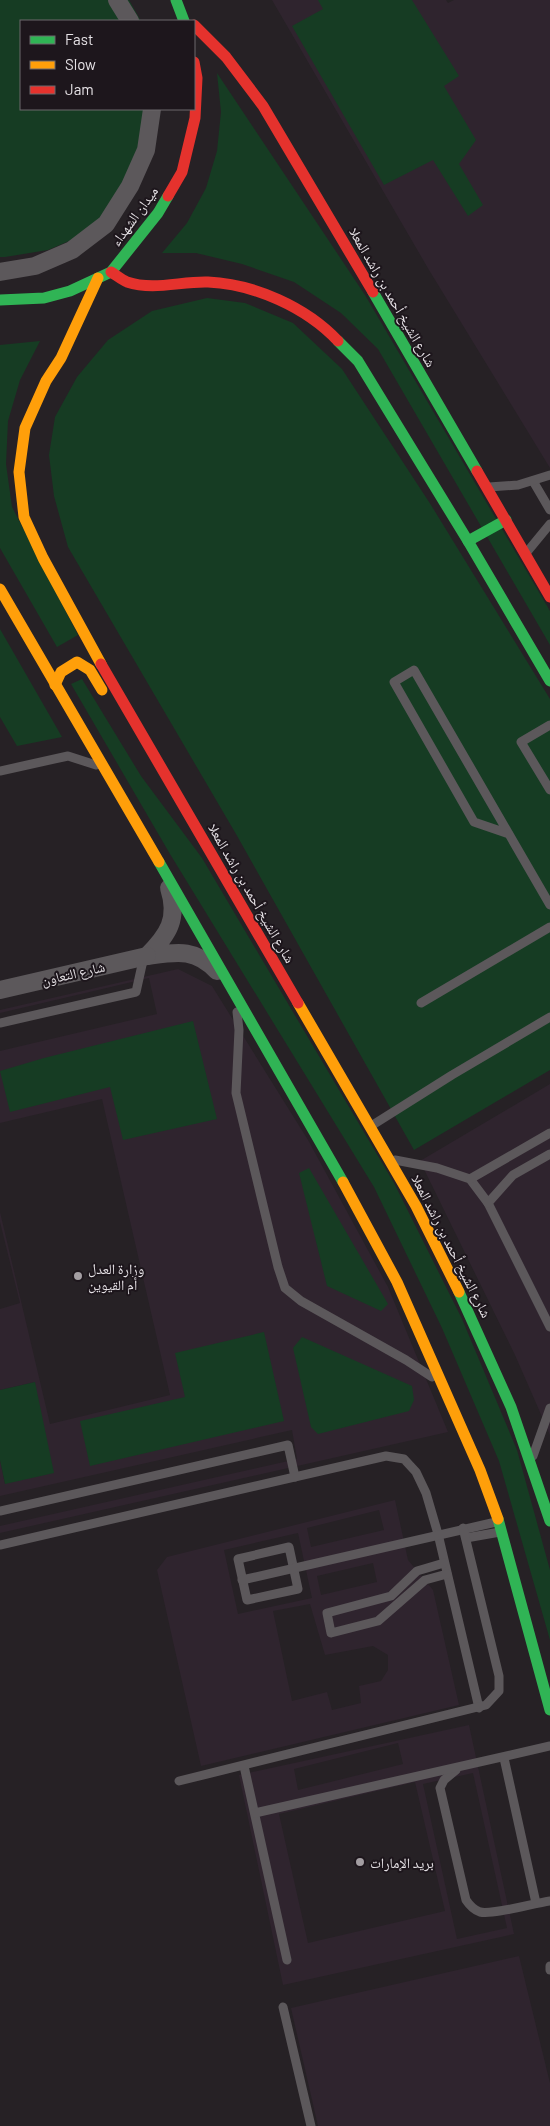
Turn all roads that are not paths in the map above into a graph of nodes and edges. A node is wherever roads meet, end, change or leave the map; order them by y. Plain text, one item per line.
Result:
1 (117, 0) edge
2 (176, 0) edge
3 (185, 19) edge
4 (129, 20) edge
5 (195, 26) edge
6 (195, 67) edge
7 (152, 110) edge
8 (0, 272) edge
9 (111, 272) junction
10 (98, 278) junction
11 (0, 300) edge
12 (550, 475) edge
13 (533, 481) junction
14 (486, 487) junction
15 (550, 510) edge
16 (506, 520) junction
17 (550, 524) edge
18 (468, 541) junction
19 (526, 555) junction
20 (0, 589) edge
21 (550, 597) edge
22 (550, 681) edge
23 (55, 685) junction
24 (109, 703) dead end
25 (550, 725) edge
26 (0, 771) edge
27 (107, 772) junction
28 (153, 776) dead end
29 (550, 790) edge
30 (509, 834) junction
31 (214, 858) junction
32 (165, 875) junction
33 (550, 905) edge
34 (550, 926) edge
35 (146, 956) junction
36 (0, 990) edge
37 (232, 990) junction
38 (420, 1003) dead end
39 (550, 1017) edge
40 (0, 1023) edge
41 (371, 1126) junction
42 (550, 1132) edge
43 (550, 1154) edge
44 (390, 1159) junction
45 (470, 1179) junction
46 (488, 1203) junction
47 (550, 1327) edge
48 (442, 1383) junction
49 (550, 1408) edge
50 (530, 1463) junction
51 (295, 1477) junction
52 (0, 1511) edge
53 (550, 1521) edge
54 (500, 1527) junction
55 (464, 1528) junction
56 (438, 1534) junction
57 (466, 1538) junction
58 (0, 1545) edge
59 (444, 1564) junction
60 (294, 1568) junction
61 (447, 1574) junction
62 (242, 1580) junction
63 (479, 1708) junction
64 (550, 1710) edge
65 (550, 1746) edge
66 (504, 1758) junction
67 (244, 1766) junction
68 (458, 1768) junction
69 (179, 1781) dead end
70 (255, 1813) junction
71 (550, 1900) edge
72 (536, 1903) junction
73 (287, 1960) dead end
74 (550, 1966) edge
75 (550, 1970) edge
76 (283, 2007) dead end
77 (311, 2126) edge

1 - 4 street
2 - 3 street
5 - 14 street, شارع الشيخ أحمد بن راشد المعلا
6 - 9 street, ميدان الشهداء
7 - 8 street
9 - 10 street, ميدان الشهداء
9 - 18 street
10 - 11 street, ميدان الشهداء
10 - 31 street, شارع الشيخ أحمد بن راشد المعلا
12 - 13 lane
13 - 14 lane
13 - 15 lane
14 - 16 street, شارع الشيخ أحمد بن راشد المعلا
16 - 18 street
16 - 19 street, شارع الشيخ أحمد بن راشد المعلا
17 - 19 lane
18 - 22 street
19 - 21 street, شارع الشيخ أحمد بن راشد المعلا
20 - 23 street
23 - 24 street
23 - 27 street
25 - 29 lane
26 - 27 lane
27 - 32 street
28 - 31 street
30 - 30 lane
30 - 33 lane
31 - 41 street, شارع الشيخ أحمد بن راشد المعلا
32 - 35 street
32 - 37 street
34 - 38 lane
35 - 36 street, شارع التعاون
35 - 37 street, شارع التعاون
35 - 40 lane
37 - 48 street
37 - 48 lane
39 - 41 lane
41 - 44 street, شارع الشيخ أحمد بن راشد المعلا
42 - 45 lane
43 - 46 lane
44 - 45 lane
44 - 50 street, شارع الشيخ أحمد بن راشد المعلا
45 - 46 lane
46 - 47 lane
48 - 54 street
49 - 50 lane
50 - 53 street, شارع الشيخ أحمد بن راشد المعلا
51 - 52 lane
51 - 56 lane
51 - 58 lane
54 - 55 lane
54 - 57 lane
54 - 64 street
55 - 56 lane
55 - 57 lane
56 - 59 lane
56 - 60 lane
57 - 63 lane
59 - 61 lane
59 - 61 lane
60 - 62 lane
60 - 62 lane
60 - 62 lane
61 - 63 lane
63 - 67 lane
65 - 66 lane
66 - 68 lane
66 - 72 lane
67 - 69 lane
67 - 70 lane
68 - 70 lane
68 - 72 lane
70 - 73 lane
71 - 72 lane
74 - 75 lane
76 - 77 lane

